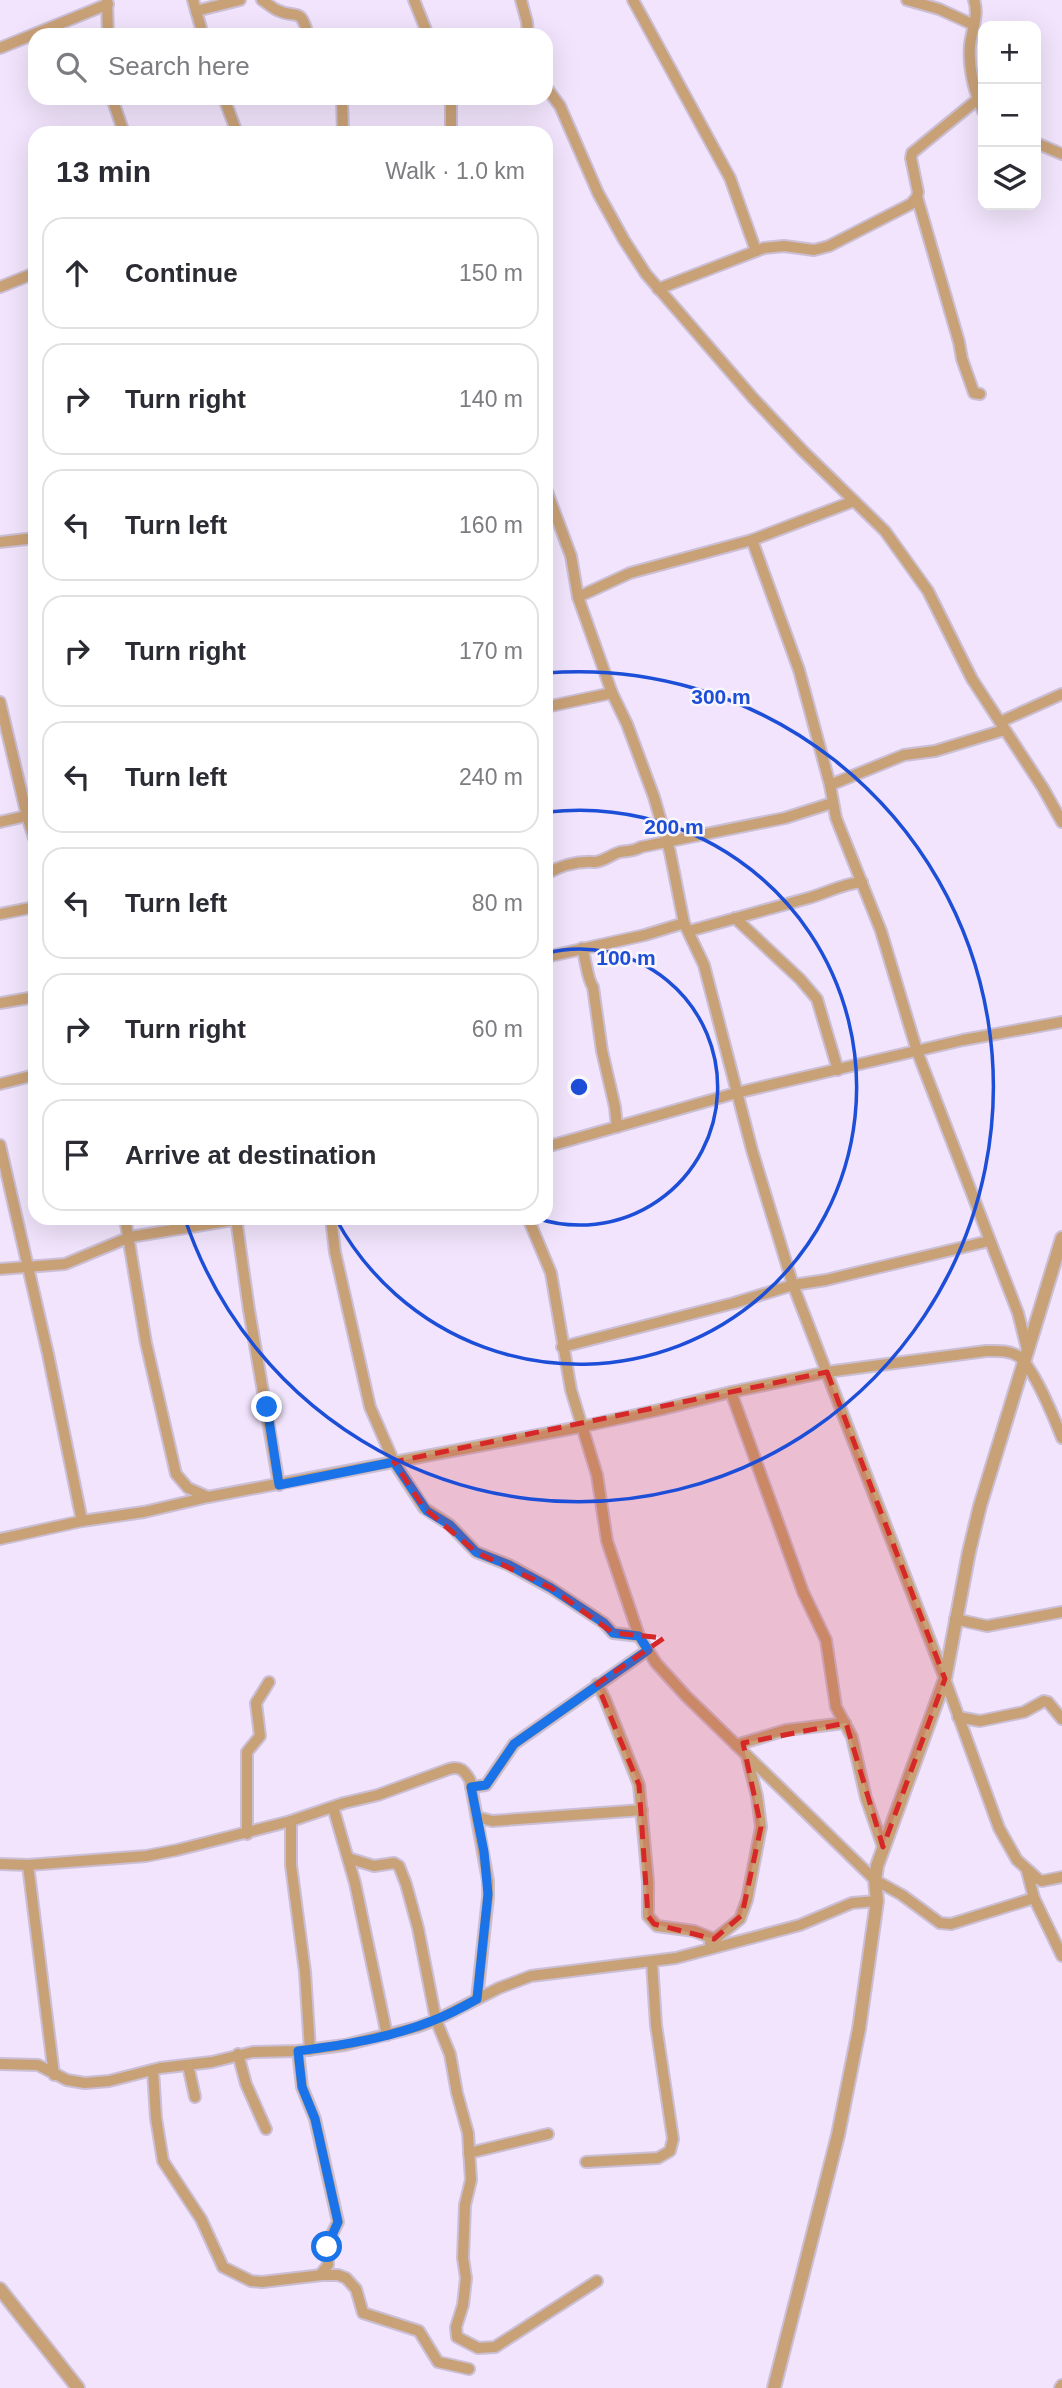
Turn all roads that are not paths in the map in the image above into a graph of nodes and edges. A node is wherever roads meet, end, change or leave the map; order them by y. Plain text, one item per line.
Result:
1 (240, 0) edge
2 (262, 0) edge
3 (414, 0) edge
4 (521, 0) edge
5 (633, 0) edge
6 (907, 0) edge
7 (974, 0) edge
8 (107, 2) edge
9 (195, 6) edge
10 (974, 25) junction
11 (47, 28) edge
12 (108, 28) edge
13 (201, 28) edge
14 (306, 28) edge
15 (425, 28) edge
16 (527, 28) edge
17 (28, 36) edge
18 (0, 48) edge
19 (553, 96) edge
20 (978, 99) joint
21 (114, 105) edge
22 (227, 105) edge
23 (342, 105) edge
24 (451, 105) edge
25 (122, 126) edge
26 (234, 126) edge
27 (343, 126) edge
28 (451, 126) edge
29 (1041, 145) edge
30 (1062, 154) edge
31 (917, 197) junction
32 (756, 251) junction
33 (28, 276) edge
34 (0, 287) edge
35 (658, 289) junction
36 (980, 394) dead end
37 (854, 501) junction
38 (553, 508) edge
39 (28, 539) edge
40 (752, 540) junction
41 (0, 542) edge
42 (578, 597) junction
43 (612, 693) junction
44 (1062, 694) edge
45 (0, 702) edge
46 (553, 706) edge
47 (1002, 726) junction
48 (830, 785) junction
49 (832, 803) junction
50 (28, 804) edge
51 (28, 816) edge
52 (0, 822) edge
53 (1062, 822) edge
54 (667, 843) junction
55 (553, 871) edge
56 (862, 883) junction
57 (28, 908) edge
58 (0, 914) edge
59 (735, 918) junction
60 (687, 927) junction
61 (582, 948) junction
62 (553, 955) edge
63 (28, 997) edge
64 (0, 1003) edge
65 (1062, 1022) edge
66 (917, 1051) junction
67 (838, 1070) junction
68 (28, 1077) edge
69 (0, 1083) edge
70 (736, 1093) junction
71 (617, 1127) junction
72 (553, 1144) edge
73 (0, 1145) edge
74 (127, 1225) edge
75 (203, 1225) edge
76 (240, 1225) edge
77 (332, 1225) edge
78 (531, 1225) edge
79 (130, 1237) junction
80 (1062, 1238) edge
81 (989, 1241) junction
82 (28, 1267) junction
83 (0, 1269) edge
84 (793, 1284) junction
85 (562, 1347) junction
86 (1026, 1355) junction
87 (827, 1372) junction
88 (731, 1392) junction
89 (580, 1427) junction
90 (1062, 1438) edge
91 (394, 1462) junction
92 (279, 1485) junction
93 (208, 1497) junction
94 (82, 1521) junction
95 (0, 1539) edge
96 (1062, 1612) edge
97 (955, 1619) junction
98 (639, 1636) junction
99 (648, 1650) junction
100 (945, 1679) junction
101 (269, 1682) dead end
102 (597, 1685) junction
103 (958, 1717) junction
104 (1062, 1719) edge
105 (845, 1723) junction
106 (736, 1745) junction
107 (746, 1755) junction
108 (471, 1787) junction
109 (333, 1807) junction
110 (642, 1810) junction
111 (477, 1818) junction
112 (291, 1821) junction
113 (247, 1833) junction
114 (883, 1847) junction
115 (348, 1858) junction
116 (0, 1864) edge
117 (28, 1865) junction
118 (1027, 1870) junction
119 (1062, 1877) edge
120 (875, 1880) junction
121 (1034, 1898) junction
122 (877, 1901) junction
123 (714, 1939) junction
124 (700, 1951) junction
125 (1062, 1956) edge
126 (652, 1962) junction
127 (477, 1999) junction
128 (436, 2020) junction
129 (387, 2035) junction
130 (310, 2050) junction
131 (298, 2051) junction
132 (238, 2054) junction
133 (0, 2064) edge
134 (188, 2065) junction
135 (153, 2070) junction
136 (54, 2075) junction
137 (195, 2097) dead end
138 (266, 2129) dead end
139 (548, 2134) dead end
140 (469, 2153) junction
141 (586, 2162) dead end
142 (320, 2275) junction
143 (597, 2281) dead end
144 (0, 2289) edge
145 (469, 2369) dead end
146 (78, 2388) edge
147 (774, 2388) edge

1 - 9 street
2 - 14 street
3 - 15 street
4 - 16 street
5 - 32 street
6 - 10 street
7 - 10 street
8 - 11 street
8 - 12 street
9 - 13 street
10 - 20 street
17 - 18 street
19 - 35 street
20 - 31 street
21 - 25 street
22 - 26 street
23 - 27 street
24 - 28 street
29 - 30 street
31 - 32 street
31 - 36 street
32 - 35 street
33 - 34 street
35 - 37 street
37 - 40 street
37 - 47 street
38 - 42 street
39 - 41 street
40 - 42 street
40 - 48 street
42 - 43 street
43 - 46 street
43 - 54 street
44 - 47 street
45 - 50 street
47 - 48 street
47 - 53 street
48 - 49 street
49 - 54 street
49 - 56 street
51 - 52 street
54 - 55 street
54 - 60 street
56 - 59 street
56 - 66 street
57 - 58 street
59 - 60 street
59 - 67 street
60 - 61 street
60 - 70 street
61 - 62 street
61 - 71 street
63 - 64 street
65 - 66 street
66 - 67 street
66 - 81 street
67 - 70 street
68 - 69 street
70 - 71 street
70 - 84 street
71 - 72 street
73 - 82 street
74 - 79 street
75 - 79 street
76 - 92 street
77 - 91 street
78 - 85 street
79 - 82 street
79 - 93 street
80 - 86 street
81 - 84 street
81 - 86 street
82 - 83 street
82 - 94 street
84 - 85 street
84 - 87 street
85 - 89 street
86 - 87 street
86 - 90 street
86 - 97 street
87 - 88 street
87 - 100 street
88 - 89 street
88 - 105 street
89 - 91 street
89 - 98 street
91 - 92 street
91 - 98 street
92 - 93 street
93 - 94 street
94 - 95 street
96 - 97 street
97 - 100 street
98 - 99 street
99 - 102 street
99 - 106 street
100 - 103 street
100 - 114 street
101 - 113 street
102 - 108 street
102 - 110 street
103 - 104 street
103 - 118 street
105 - 106 street
105 - 114 street
106 - 107 street
107 - 120 street
107 - 123 street
108 - 109 street
108 - 111 street
109 - 112 street
109 - 115 street
110 - 111 street
110 - 123 street
111 - 127 street
112 - 113 street
112 - 130 street
113 - 117 street
114 - 120 street
115 - 128 street
115 - 129 street
116 - 117 street
117 - 136 street
118 - 119 street
118 - 121 street
120 - 121 street
120 - 122 street
121 - 125 street
122 - 124 street
122 - 147 street
123 - 124 street
124 - 126 street
126 - 127 street
126 - 141 street
127 - 128 street
128 - 129 street
128 - 140 street
129 - 130 street
130 - 131 street
131 - 132 street
131 - 142 street
132 - 134 street
132 - 138 street
133 - 136 street
134 - 135 street
134 - 137 street
135 - 136 street
135 - 142 street
139 - 140 street
140 - 143 street
142 - 145 street
144 - 146 street

